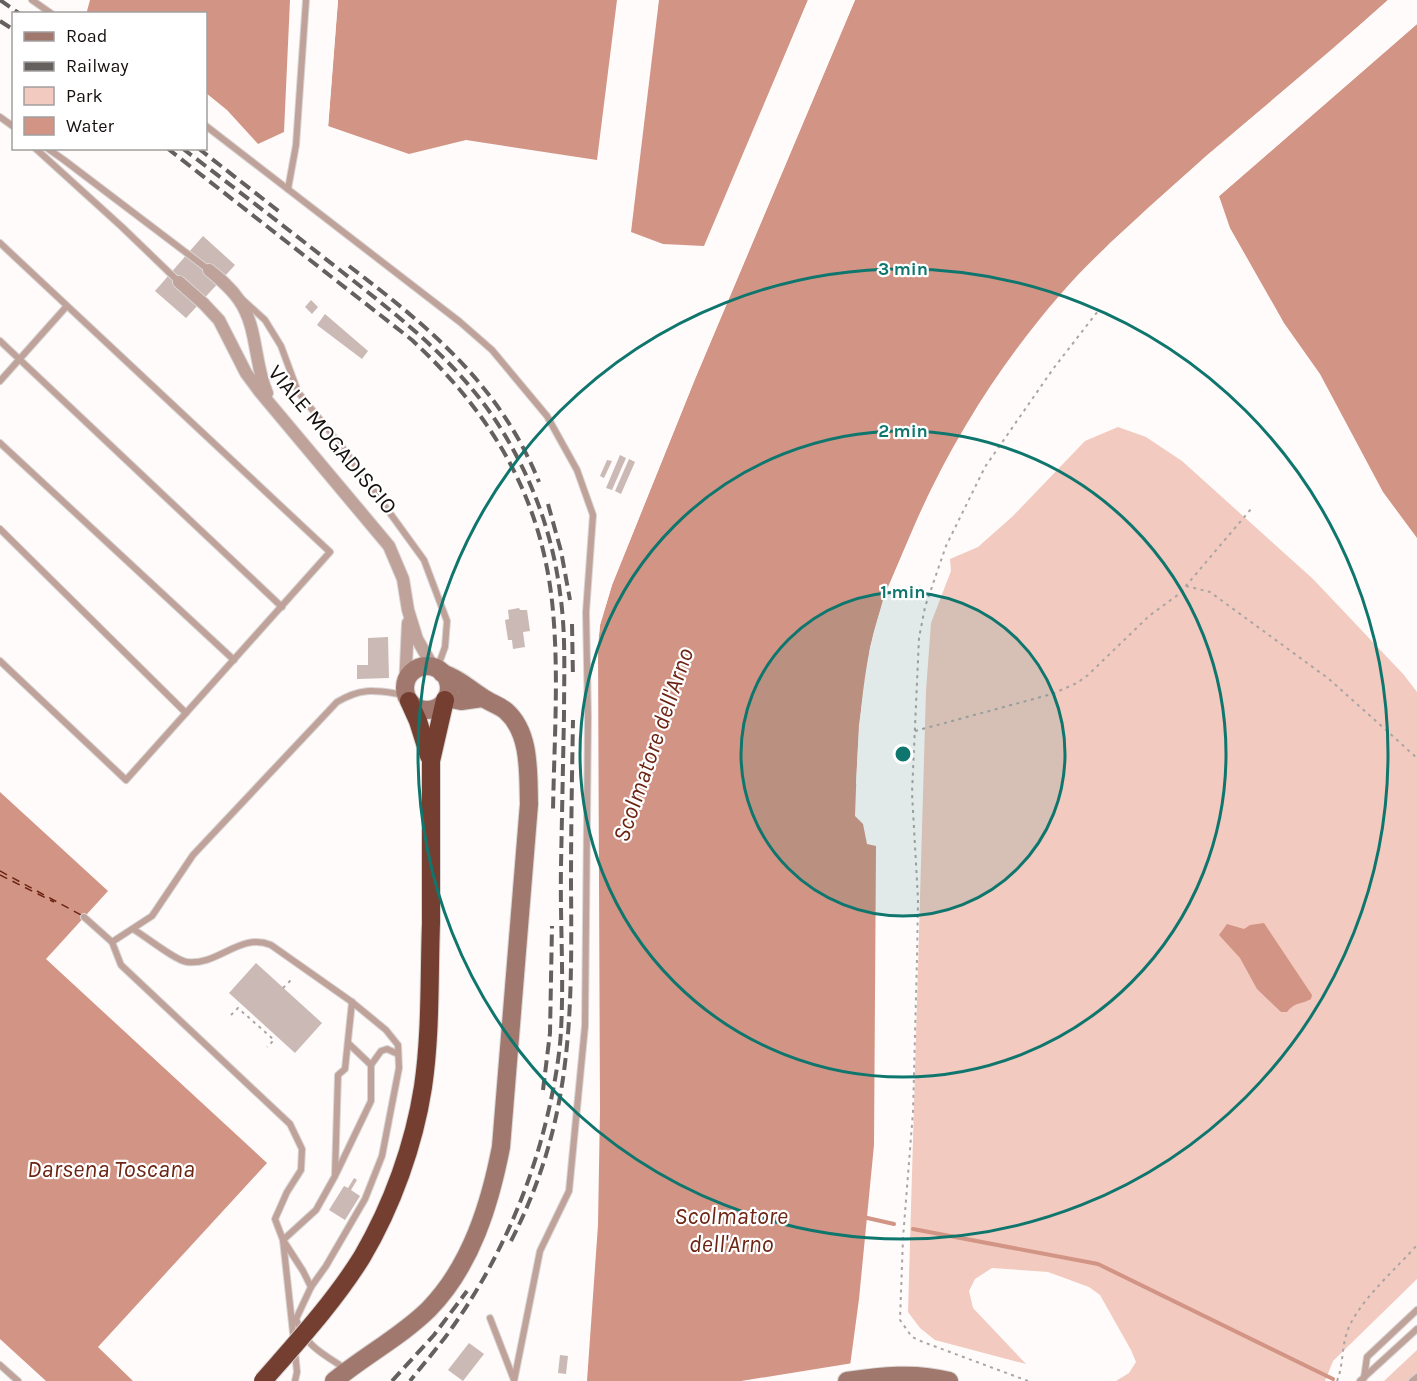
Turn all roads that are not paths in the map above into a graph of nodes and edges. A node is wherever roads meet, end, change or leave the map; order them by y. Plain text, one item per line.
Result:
1 (32, 0) edge
2 (306, 0) edge
3 (49, 12) edge
4 (0, 117) edge
5 (12, 127) edge
6 (207, 127) edge
7 (37, 150) edge
8 (49, 150) edge
9 (288, 189) junction
10 (0, 243) edge
11 (209, 270) joint
12 (178, 282) joint
13 (228, 286) junction
14 (66, 307) junction
15 (0, 341) edge
16 (19, 359) junction
17 (0, 381) edge
18 (271, 403) junction
19 (0, 443) edge
20 (0, 529) edge
21 (282, 607) junction
22 (408, 610) junction
23 (234, 660) junction
24 (0, 661) edge
25 (437, 670) junction
26 (406, 694) junction
27 (483, 698) junction
28 (446, 699) junction
29 (186, 713) junction
30 (431, 761) junction
31 (84, 917) dead end
32 (133, 928) junction
33 (112, 942) junction
34 (352, 1002) junction
35 (348, 1043) junction
36 (398, 1054) junction
37 (371, 1065) junction
38 (335, 1176) junction
39 (283, 1240) junction
40 (310, 1287) junction
41 (1417, 1310) edge
42 (490, 1318) dead end
43 (1417, 1329) edge
44 (0, 1365) edge
45 (341, 1375) edge
46 (1417, 1377) edge
47 (1362, 1379) edge
48 (18, 1381) edge
49 (263, 1381) edge
50 (295, 1381) edge
51 (514, 1381) edge
52 (847, 1381) edge
53 (949, 1381) edge
54 (1412, 1381) edge

1 - 3 lane
2 - 9 lane
4 - 5 lane
6 - 9 lane
7 - 12 lane
8 - 11 lane
9 - 51 lane
10 - 14 lane
11 - 13 street
12 - 18 street, VIALE MOGADISCIO
13 - 18 street
13 - 25 lane
14 - 16 lane
14 - 21 lane
15 - 16 lane
16 - 17 lane
16 - 21 lane
18 - 22 street, VIALE MOGADISCIO
19 - 23 lane
20 - 29 lane
21 - 23 lane
22 - 25 street, VIALE MOGADISCIO
22 - 26 street, VIALE MOGADISCIO
23 - 29 lane
24 - 29 lane
25 - 26 street
25 - 27 street
25 - 28 street, VIALE MOGADISCIO
26 - 28 street
26 - 30 highway
26 - 32 lane
27 - 28 street
27 - 45 street
28 - 30 highway
30 - 49 highway, bridge
31 - 33 lane
32 - 33 lane
32 - 34 lane
33 - 39 lane
34 - 35 lane
34 - 36 lane
35 - 37 lane
35 - 38 lane
36 - 37 lane
36 - 40 lane
37 - 38 lane
38 - 39 lane
39 - 40 lane
39 - 50 lane
40 - 45 lane
41 - 47 lane
42 - 51 lane
43 - 47 lane
44 - 48 lane
46 - 54 lane
52 - 53 street

